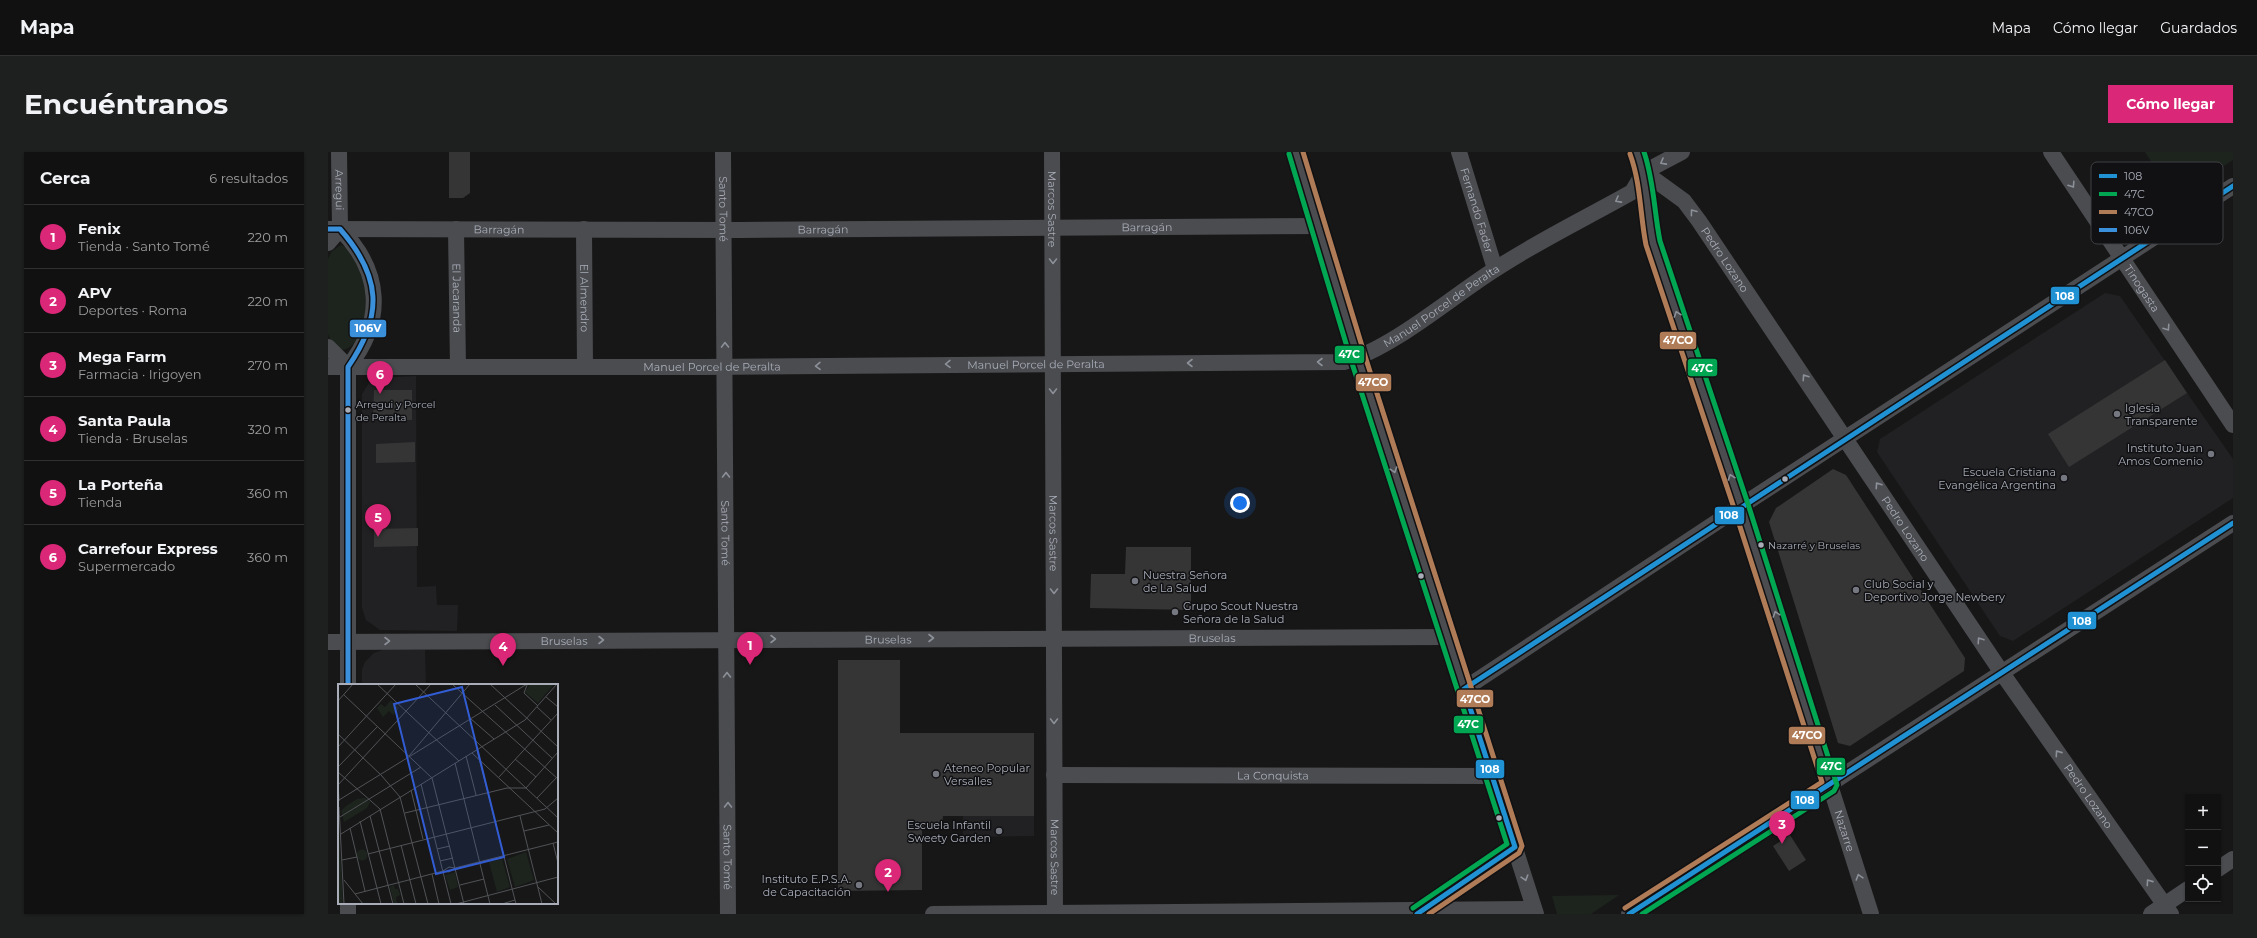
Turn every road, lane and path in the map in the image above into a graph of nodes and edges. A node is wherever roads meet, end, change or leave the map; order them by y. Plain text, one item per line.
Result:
1 (339, 152) edge
2 (723, 152) edge
3 (1052, 152) edge
4 (1296, 152) edge
5 (1459, 152) edge
6 (1637, 152) edge
7 (1682, 152) edge
8 (2051, 152) edge
9 (1644, 172) junction
10 (2233, 186) edge
11 (2223, 193) edge
12 (2091, 213) edge
13 (1319, 226) junction
14 (1053, 227) junction
15 (334, 229) edge
16 (456, 229) junction
17 (584, 229) junction
18 (723, 229) junction
19 (328, 244) edge
20 (2111, 244) edge
21 (2146, 244) edge
22 (2122, 260) junction
23 (1495, 269) junction
24 (328, 347) edge
25 (1358, 358) junction
26 (1053, 364) junction
27 (328, 367) edge
28 (348, 367) junction
29 (458, 367) junction
30 (585, 367) junction
31 (725, 367) junction
32 (2233, 425) edge
33 (1846, 438) junction
34 (1741, 506) junction
35 (2233, 523) edge
36 (1054, 637) junction
37 (1447, 637) junction
38 (727, 639) junction
39 (328, 642) edge
40 (348, 642) junction
41 (2002, 673) junction
42 (348, 684) edge
43 (1464, 689) junction
44 (1054, 775) junction
45 (1492, 776) junction
46 (1830, 785) junction
47 (1515, 847) junction
48 (2233, 859) edge
49 (2221, 867) edge
50 (2185, 892) edge
51 (2168, 909) edge
52 (1535, 911) edge
53 (1420, 912) edge
54 (728, 914) edge
55 (933, 914) edge
56 (1055, 914) edge
57 (1630, 914) edge
58 (1871, 914) edge
59 (2151, 914) edge

1 - 15 street, Arregui
2 - 18 street, Santo Tomé
3 - 14 street, Marcos Sastre
4 - 13 street
5 - 23 street, Fernando Fader
6 - 9 street, Nazarre
7 -> 9 street
8 -> 12 street, Tinogasta
9 -> 23 street, Manuel Porcel de Peralta
33 -> 9 street, Pedro Lozano
34 -> 9 street, Nazarre
10 - 11 street
13 - 14 street, Barragán
13 - 25 street
14 - 18 street, Barragán
14 -> 26 street, Marcos Sastre
15 - 16 street, Barragán
15 - 19 street
15 - 28 street
16 - 17 street, Barragán
16 - 29 street, El Jacaranda
17 - 18 street, Barragán
17 - 30 street, El Almendro
31 -> 18 street, Santo Tomé
20 -> 22 street, Tinogasta
21 - 22 street
22 -> 32 street, Tinogasta
22 - 33 street
23 - 25 street, Manuel Porcel de Peralta
24 - 28 street
25 -> 26 street, Manuel Porcel de Peralta
25 -> 37 street
26 -> 31 street, Manuel Porcel de Peralta
26 -> 36 street, Marcos Sastre
27 - 28 street, Manuel Porcel de Peralta
28 - 29 street, Manuel Porcel de Peralta
28 - 40 street
29 - 30 street, Manuel Porcel de Peralta
30 - 31 street, Manuel Porcel de Peralta
38 -> 31 street, Santo Tomé
33 - 34 street
41 -> 33 street, Pedro Lozano
34 - 43 street
46 -> 34 street, Nazarre
35 - 41 street
36 - 37 street, Bruselas
38 -> 36 street, Bruselas
36 -> 44 street, Marcos Sastre
37 - 43 street
40 -> 38 street, Bruselas
54 -> 38 street, Santo Tomé
39 - 40 street, Bruselas
40 - 42 street
41 - 46 street
51 -> 41 street, Pedro Lozano
43 - 45 street
44 - 45 street, La Conquista
44 - 56 street, Marcos Sastre
45 - 47 street
46 - 57 street
58 -> 46 street, Nazarre
47 -> 52 street
47 - 53 street
48 - 49 street
50 - 51 street
51 - 59 street
52 - 53 street
53 - 56 street
55 - 56 street

